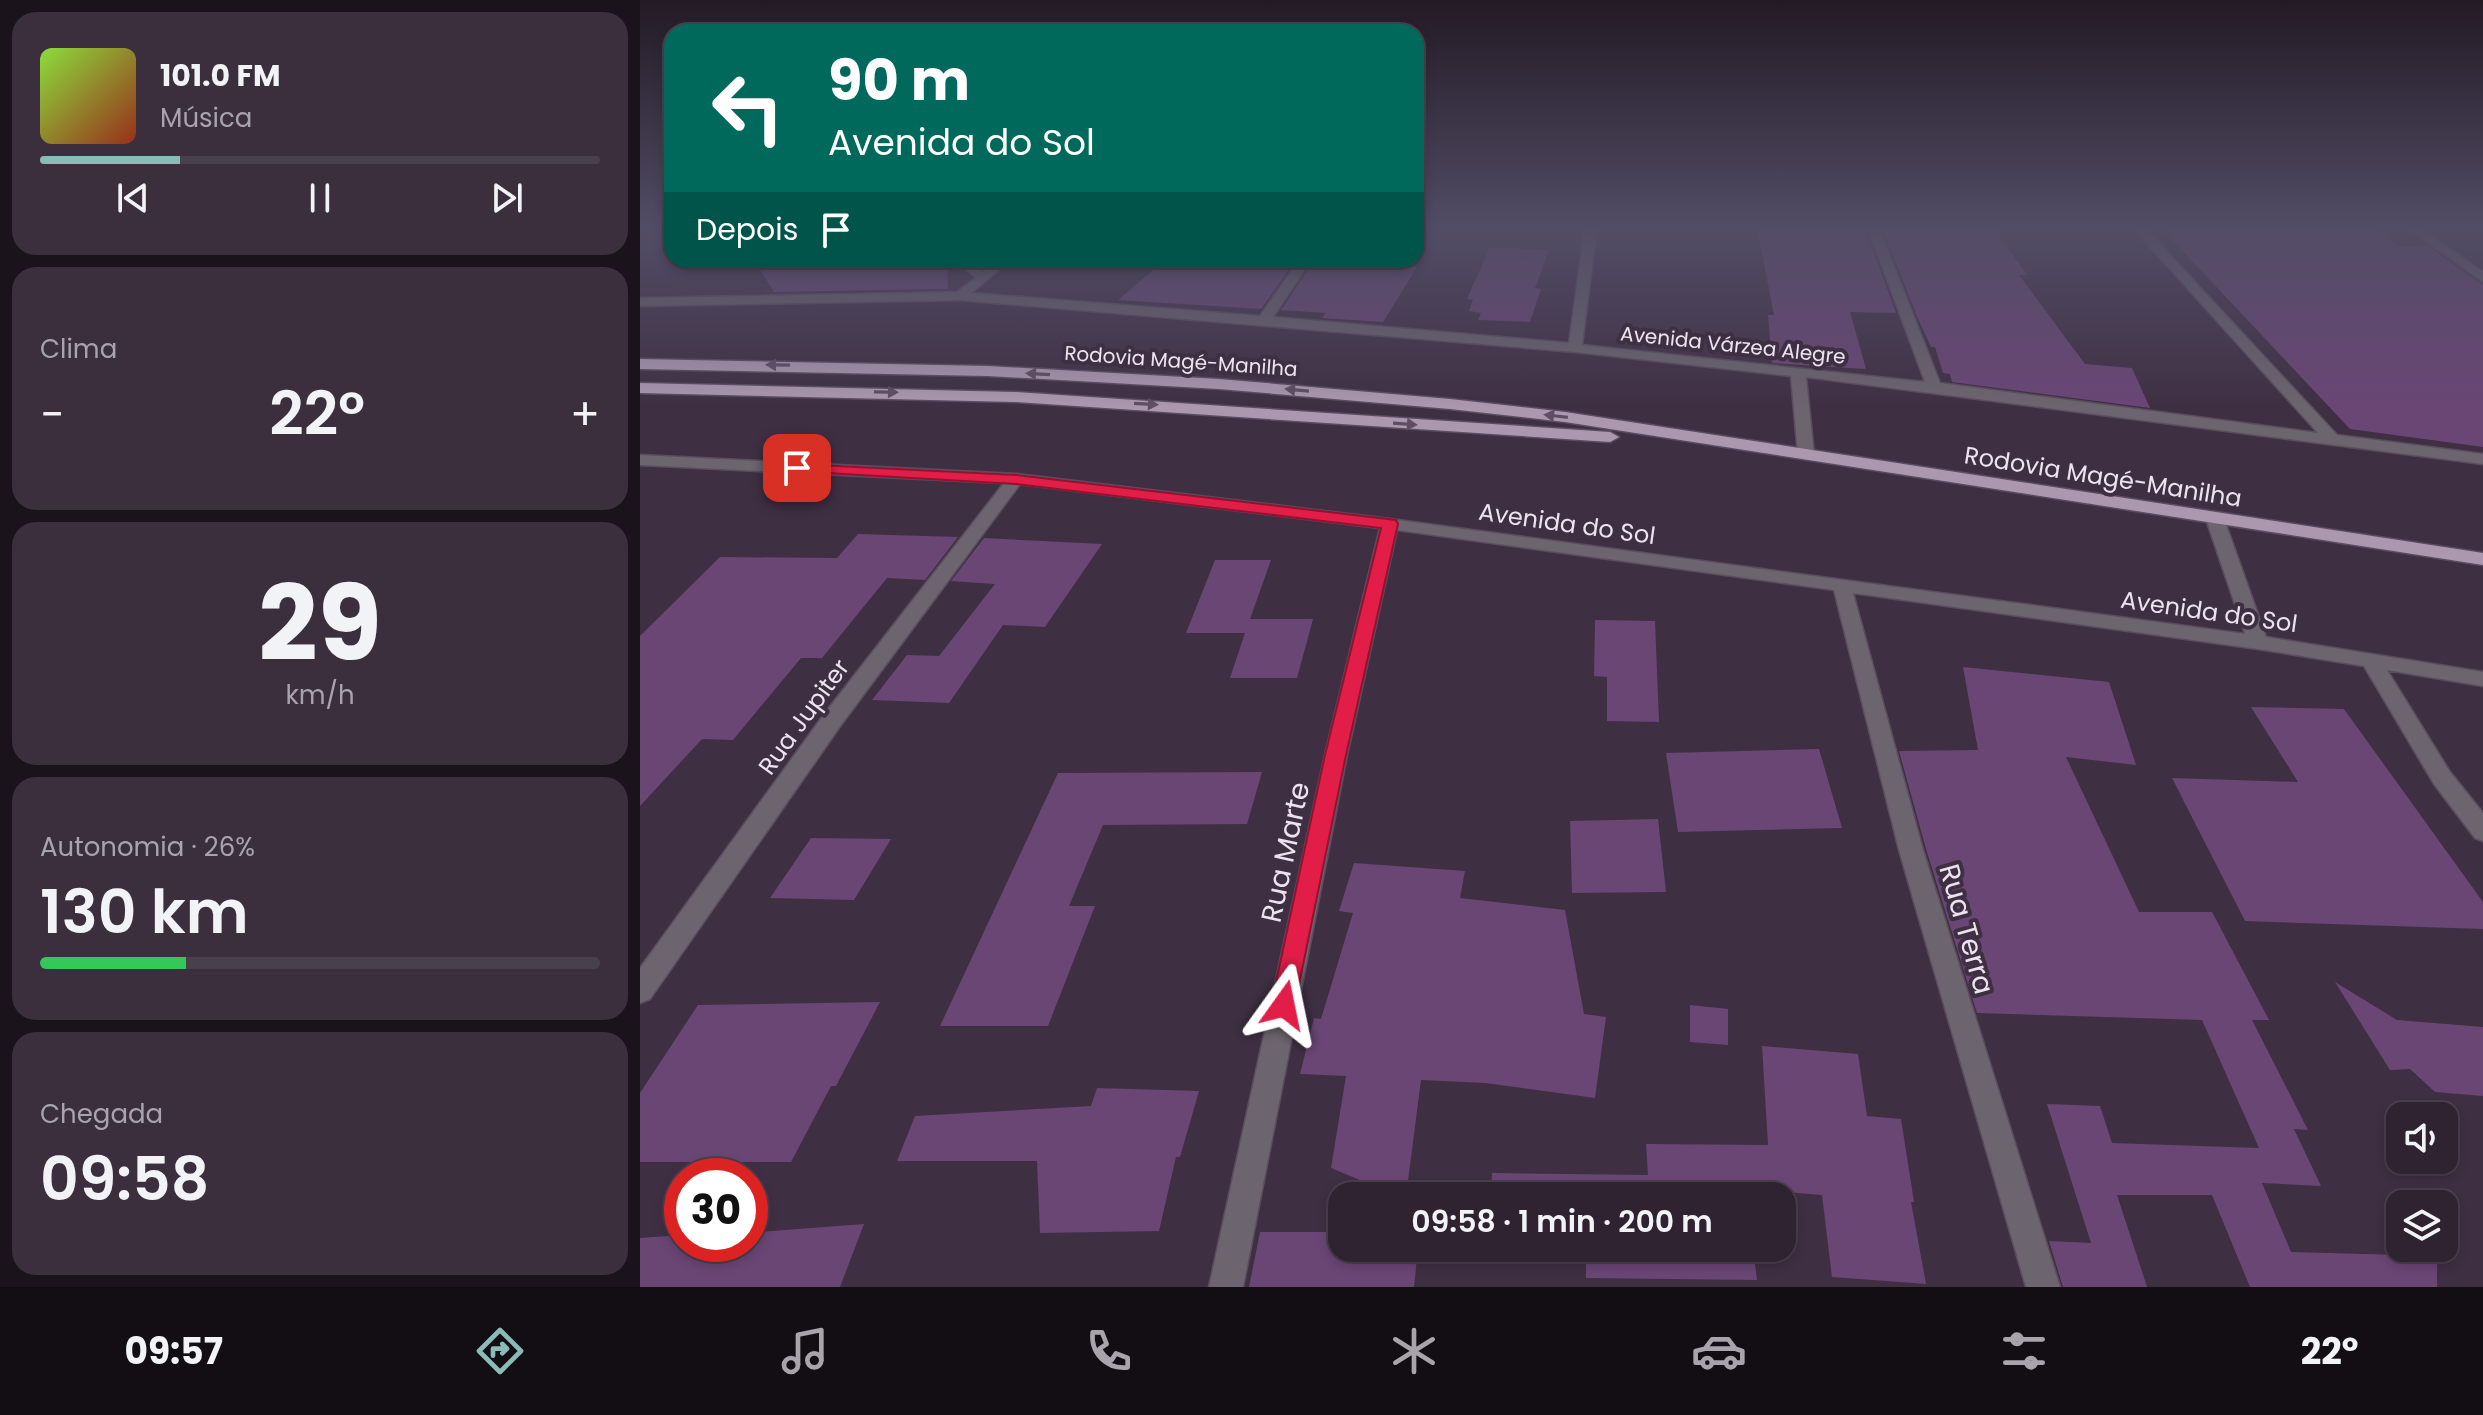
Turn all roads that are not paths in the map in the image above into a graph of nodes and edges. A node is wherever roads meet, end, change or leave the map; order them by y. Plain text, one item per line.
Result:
1 (970, 288) edge
2 (1286, 288) edge
3 (1583, 288) edge
4 (1897, 288) edge
5 (2194, 288) edge
6 (960, 296) junction
7 (640, 302) edge
8 (1264, 320) junction
9 (1575, 348) junction
10 (640, 364) edge
11 (1798, 372) junction
12 (1934, 387) junction
13 (640, 388) edge
14 (2334, 441) junction
15 (1716, 442) junction
16 (1806, 455) junction
17 (2483, 459) edge
18 (640, 460) edge
19 (1016, 479) junction
20 (2215, 519) junction
21 (1390, 524) junction
22 (2483, 559) edge
23 (1842, 585) junction
24 (2258, 642) junction
25 (2371, 661) junction
26 (2483, 679) edge
27 (2483, 831) edge
28 (640, 990) edge
29 (1226, 1287) edge
30 (2043, 1287) edge

1 - 6 street
2 - 8 street
3 - 9 street
4 - 12 street
5 - 14 street
6 - 7 street, Avenida Várzea Alegre
6 - 8 street, Avenida Várzea Alegre
8 - 9 street, Avenida Várzea Alegre
9 - 11 street, Avenida Várzea Alegre
15 -> 10 highway, Rodovia Magé-Manilha
11 - 12 street, Avenida Várzea Alegre
11 - 16 street
12 - 14 street, Avenida Várzea Alegre
13 -> 15 highway, Rodovia Magé-Manilha
14 - 17 street, Avenida Várzea Alegre
15 - 16 highway, Rodovia Magé-Manilha
16 - 20 highway, Rodovia Magé-Manilha
18 - 19 street, Avenida do Sol
19 - 21 street, Avenida do Sol
19 - 28 street, Rua Jupiter
20 - 22 highway, Rodovia Magé-Manilha
20 - 24 street
21 - 23 street, Avenida do Sol
21 - 29 street, Rua Marte
23 - 24 street, Avenida do Sol
23 - 30 street, Rua Terra
24 - 25 street, Avenida do Sol
25 - 26 street, Avenida do Sol
25 - 27 street

